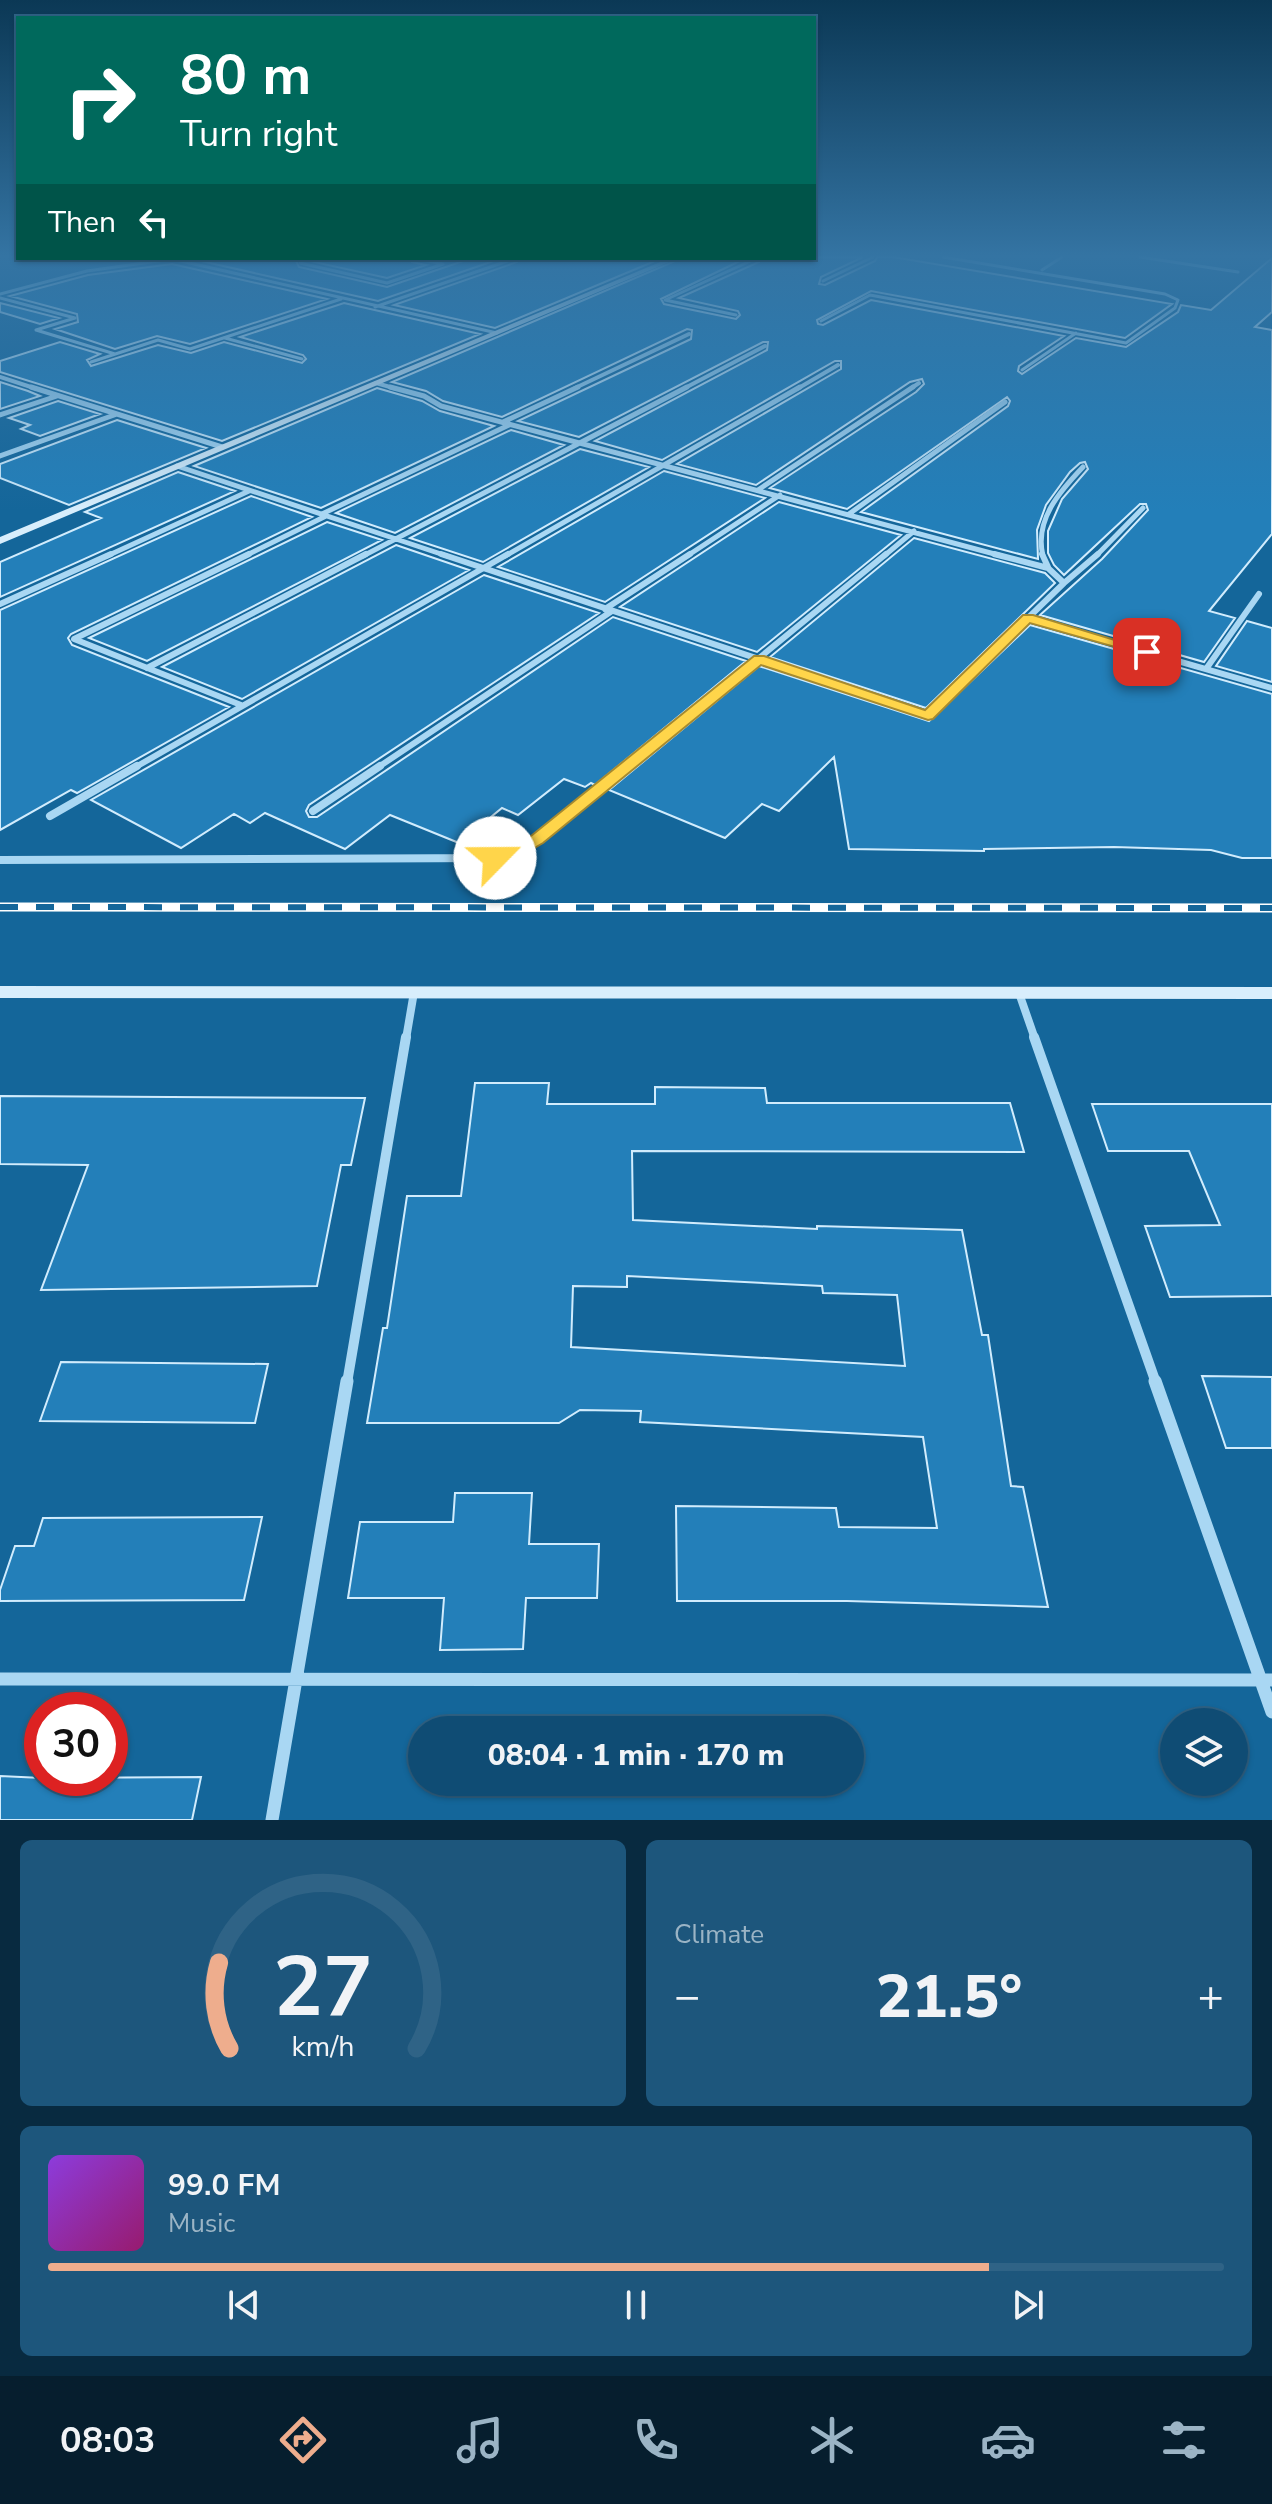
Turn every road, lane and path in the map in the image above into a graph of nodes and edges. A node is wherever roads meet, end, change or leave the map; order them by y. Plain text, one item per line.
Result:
1 (75, 342) edge
2 (152, 342) edge
3 (165, 342) edge
4 (212, 342) edge
5 (239, 342) edge
6 (475, 342) edge
7 (672, 342) edge
8 (1063, 342) edge
9 (765, 346) dead end
10 (115, 354) junction
11 (302, 359) dead end
12 (91, 362) dead end
13 (838, 365) dead end
14 (1022, 370) dead end
15 (1, 378) edge
16 (376, 383) junction
17 (919, 383) dead end
18 (58, 395) junction
19 (1005, 402) dead end
20 (118, 414) junction
21 (0, 415) edge
22 (502, 423) junction
23 (510, 425) junction
24 (580, 443) junction
25 (222, 447) junction
26 (0, 456) edge
27 (661, 464) junction
28 (177, 466) junction
29 (1083, 467) dead end
30 (249, 490) junction
31 (758, 490) junction
32 (780, 495) junction
33 (1143, 508) dead end
34 (849, 514) junction
35 (324, 515) junction
36 (914, 531) junction
37 (394, 538) junction
38 (0, 541) edge
39 (481, 567) junction
40 (1048, 568) junction
41 (1064, 583) junction
42 (1259, 594) dead end
43 (0, 604) edge
44 (609, 610) junction
45 (1028, 618) junction
46 (759, 659) junction
47 (147, 668) junction
48 (1206, 669) junction
49 (1272, 688) edge
50 (241, 705) junction
51 (313, 811) dead end
52 (50, 816) dead end
53 (0, 860) edge
54 (0, 992) edge
55 (414, 992) junction
56 (1019, 993) junction
57 (1272, 993) edge
58 (297, 1677) junction
59 (0, 1679) edge
60 (1267, 1680) edge
61 (1272, 1712) edge
62 (272, 1820) edge

1 - 10 lane
2 - 10 lane
3 - 4 lane
5 - 11 lane
6 - 16 street
7 - 22 street
8 - 14 lane
9 - 24 street
10 - 12 lane
13 - 27 street
15 - 18 street
16 - 22 street
16 - 25 street
17 - 31 street
18 - 20 street
18 - 21 street
19 - 34 street
20 - 25 street
20 - 26 street
22 - 23 street
23 - 24 street
23 - 35 street
24 - 27 street
24 - 37 street
25 - 28 street
27 - 31 street
27 - 39 street
28 - 30 street
28 - 38 street
29 - 40 street
30 - 35 street
30 - 43 street
31 - 32 street
32 - 34 street
32 - 44 street
33 - 41 street
34 - 36 street
35 - 37 street
35 - 47 street
36 - 40 street
36 - 46 street
37 - 39 street
37 - 47 street
39 - 44 street
39 - 50 street
40 - 41 street
41 - 45 street
42 - 48 street
44 - 46 street
44 - 51 street
45 - 46 street
45 - 48 street
46 - 53 street
47 - 50 street
48 - 49 street
50 - 52 street
54 - 55 street
55 - 56 street
55 - 58 street
56 - 57 street
56 - 60 street
58 - 59 street
58 - 60 street
58 - 62 street
60 - 61 street

